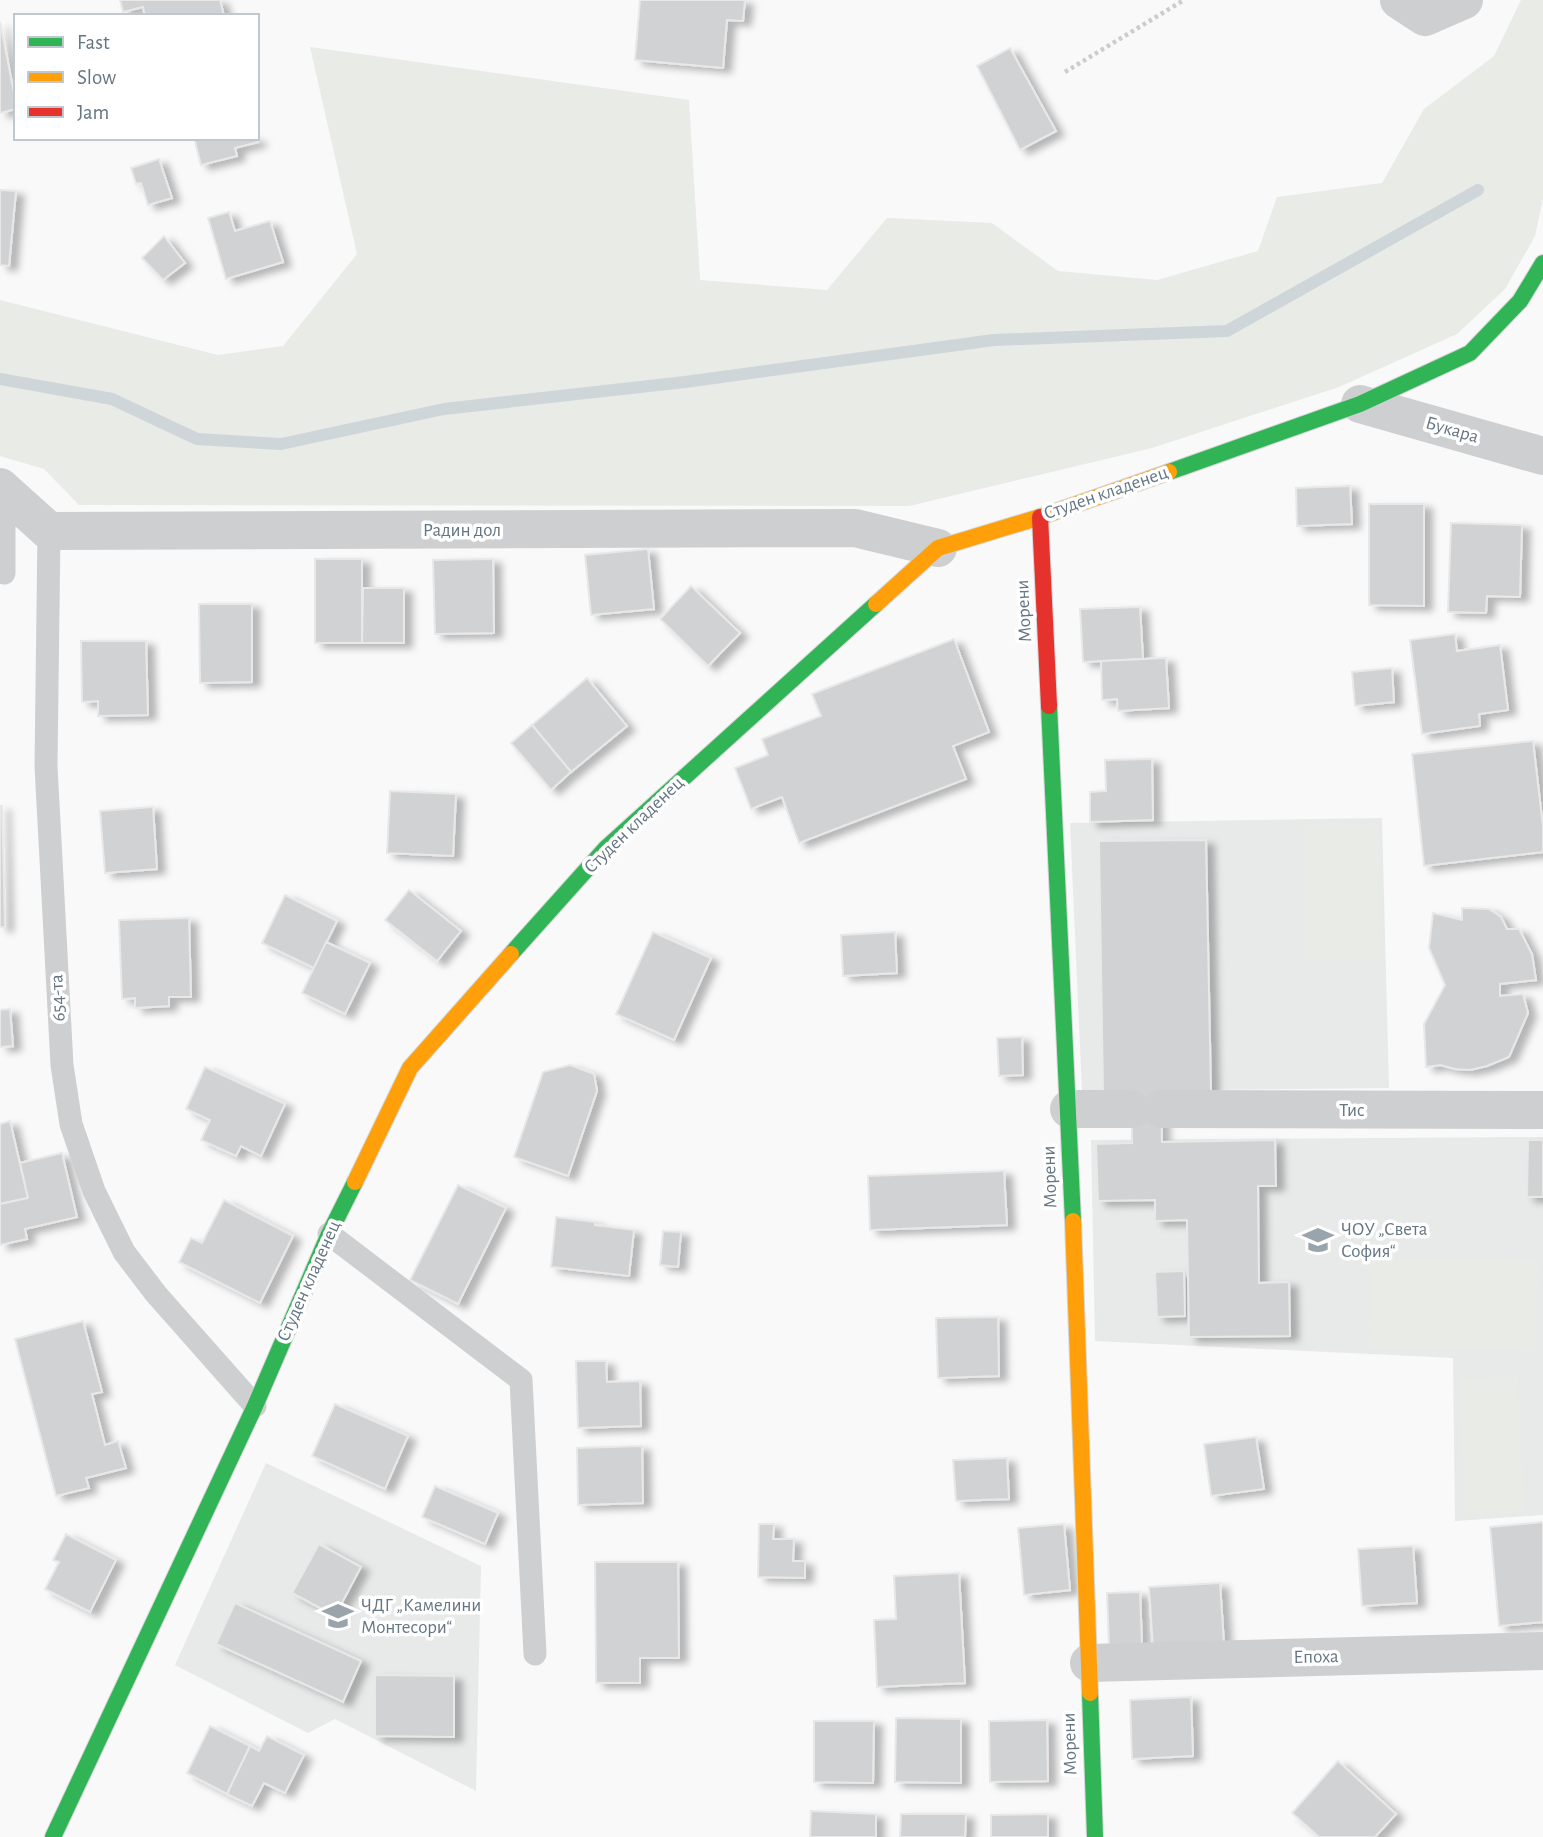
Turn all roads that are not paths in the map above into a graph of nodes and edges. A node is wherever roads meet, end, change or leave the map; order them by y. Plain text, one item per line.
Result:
1 (1399, 0) edge
2 (1464, 0) edge
3 (1543, 263) edge
4 (1360, 404) junction
5 (1543, 456) edge
6 (2, 489) edge
7 (1040, 517) junction
8 (49, 531) junction
9 (938, 548) junction
10 (4, 573) dead end
11 (1069, 1109) junction
12 (1543, 1110) edge
13 (329, 1234) junction
14 (255, 1406) junction
15 (1543, 1651) edge
16 (535, 1654) dead end
17 (1088, 1663) junction
18 (53, 1837) edge
19 (1095, 1837) edge

1 - 2 street
3 - 4 street, Студен кладенец
4 - 5 street, Букара
4 - 7 street, Студен кладенец
6 - 8 street
6 - 10 lane
7 - 9 street, Студен кладенец
7 - 11 street, Морени
8 - 9 street, Радин дол
8 - 14 lane, 654-та
9 - 13 street, Студен кладенец
11 - 12 street, Тис
11 - 17 street, Морени
13 - 14 street, Студен кладенец
13 - 16 lane
14 - 18 street, Студен кладенец
15 - 17 street, Епоха
17 - 19 street, Морени

